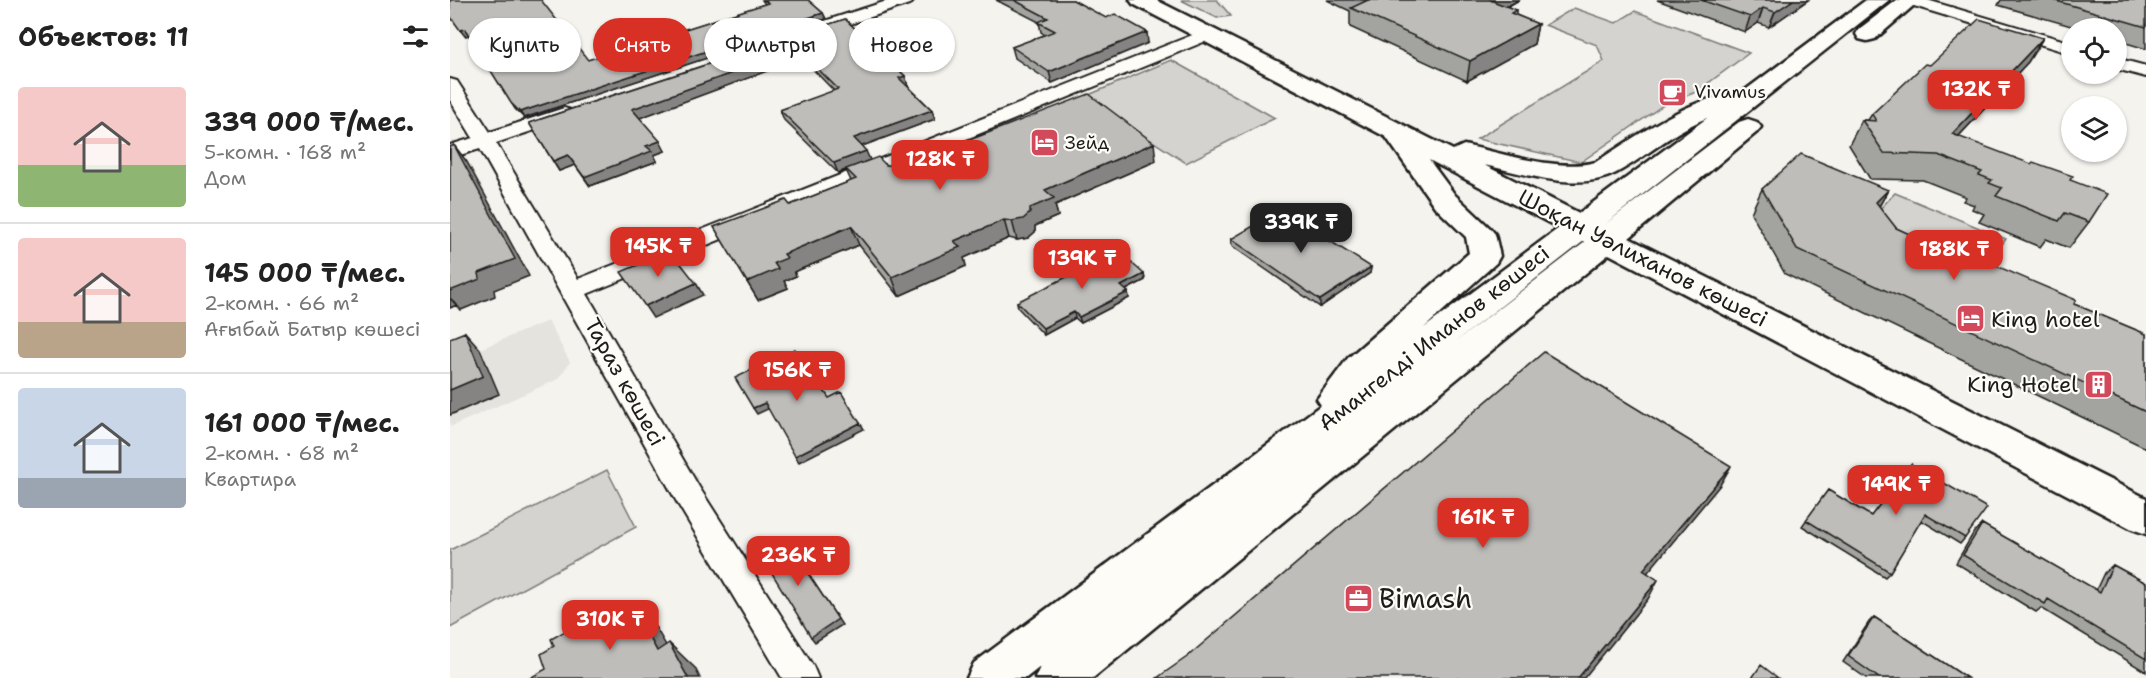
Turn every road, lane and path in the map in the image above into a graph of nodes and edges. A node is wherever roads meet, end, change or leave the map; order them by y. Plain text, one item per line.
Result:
1 (906, 0) edge
2 (1140, 0) edge
3 (1879, 0) edge
4 (1910, 0) edge
5 (837, 23) edge
6 (1205, 34) junction
7 (2061, 46) edge
8 (2127, 66) edge
9 (2146, 72) edge
10 (450, 85) edge
11 (1758, 92) junction
12 (577, 110) edge
13 (1402, 135) junction
14 (486, 140) junction
15 (450, 152) edge
16 (1594, 232) junction
17 (574, 290) junction
18 (1304, 439) junction
19 (2146, 517) edge
20 (801, 678) edge
21 (990, 678) edge
22 (1058, 678) edge

1 - 5 street
2 - 6 main road, Шоқан Уәлиханов көшесі
3 - 11 main road, Амангелді Иманов көшесі
4 - 7 street
4 - 16 main road, Амангелді Иманов көшесі
6 - 13 main road, Шоқан Уәлиханов көшесі
6 - 17 street
8 - 9 street
10 - 14 street, Тараз көшесі
11 - 13 main road
11 - 16 main road, Амангелді Иманов көшесі
12 - 14 street
13 - 16 main road, Шоқан Уәлиханов көшесі
13 - 18 main road
14 - 15 street
14 - 17 street, Тараз көшесі
16 - 18 main road, Амангелді Иманов көшесі
16 - 19 main road, Шоқан Уәлиханов көшесі
16 - 22 main road, Амангелді Иманов көшесі
17 - 20 street, Тараз көшесі
18 - 21 main road, Амангелді Иманов көшесі

